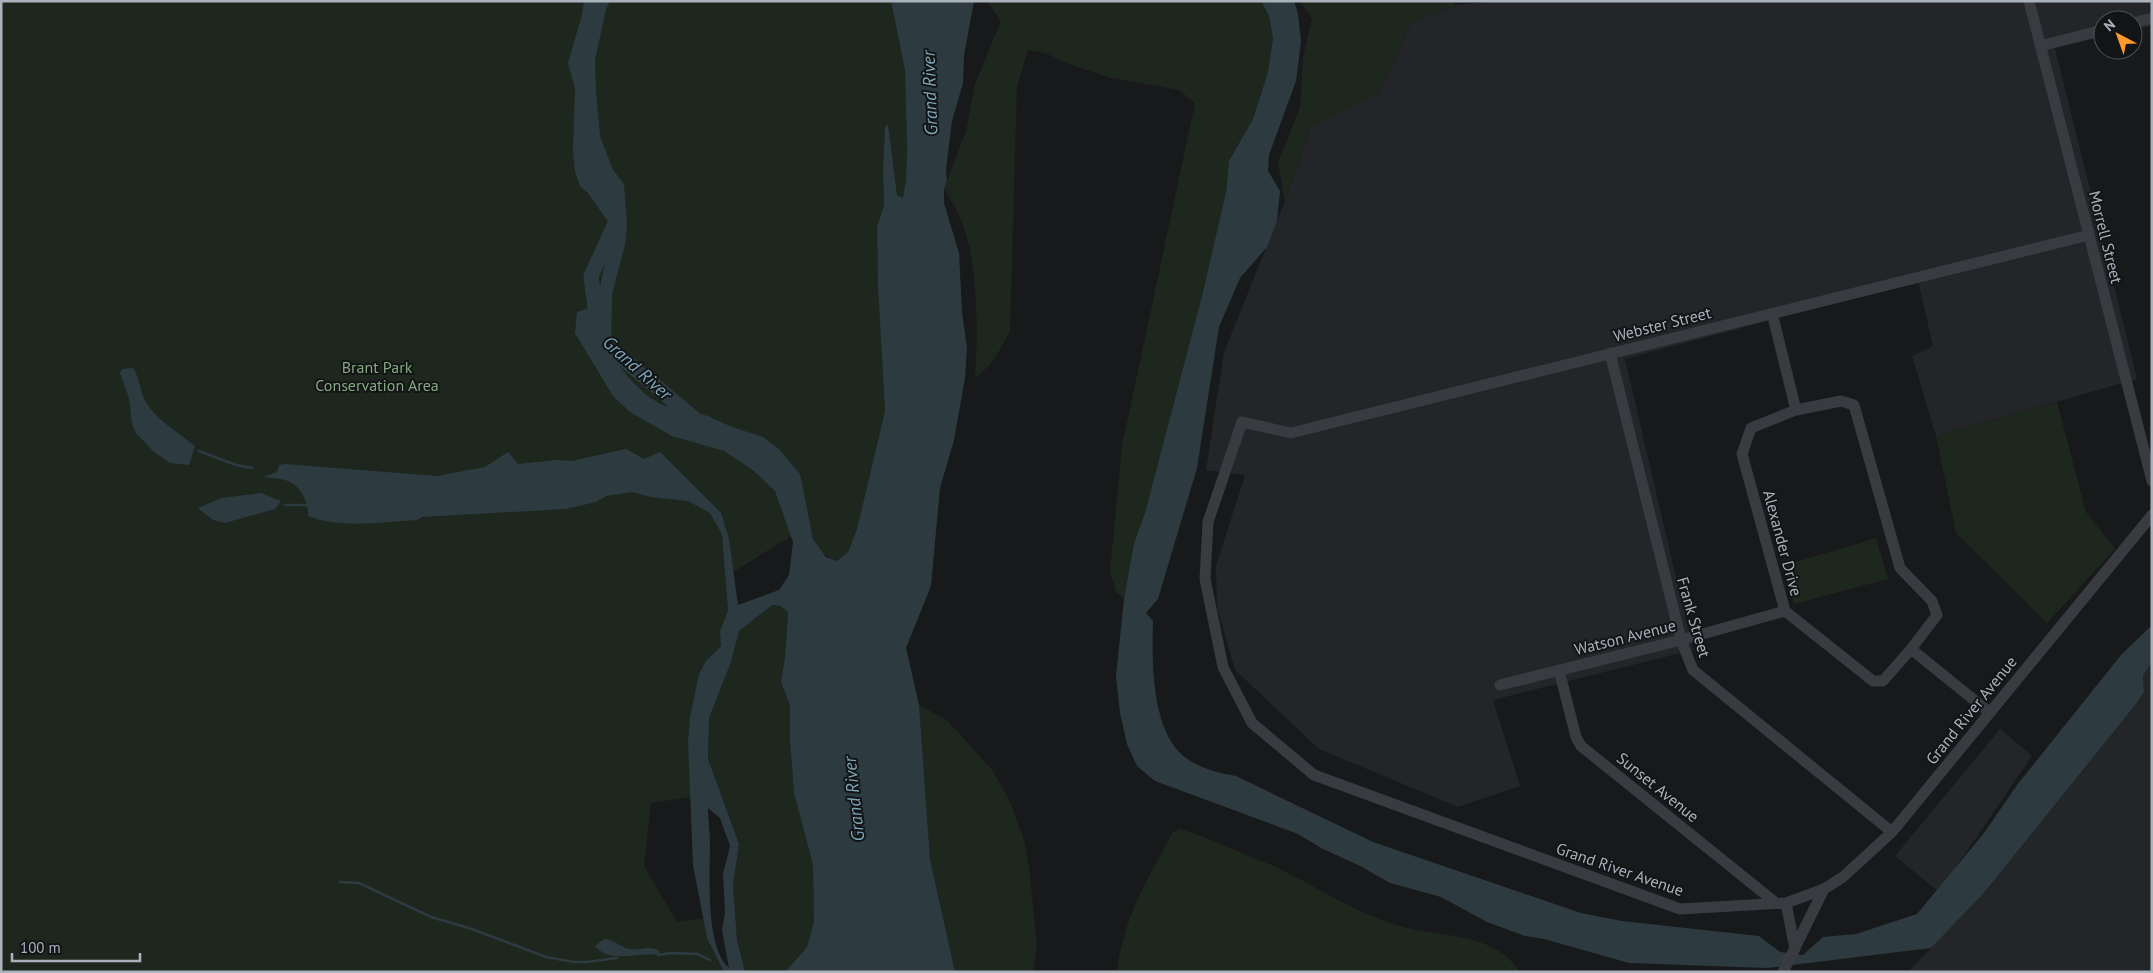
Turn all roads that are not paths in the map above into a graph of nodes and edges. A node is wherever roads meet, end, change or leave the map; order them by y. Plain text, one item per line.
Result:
1 (2029, 1) edge
2 (2093, 33) edge
3 (2040, 46) junction
4 (2089, 236) junction
5 (1772, 313) junction
6 (1610, 353) junction
7 (1796, 410) junction
8 (1242, 422) joint
9 (2152, 481) edge
10 (2152, 515) edge
11 (1785, 611) junction
12 (1680, 640) junction
13 (1912, 649) junction
14 (1559, 670) junction
15 (1500, 685) dead end
16 (1990, 712) junction
17 (1892, 832) junction
18 (1824, 889) junction
19 (1781, 903) junction
20 (1795, 949) junction
21 (1783, 972) edge

1 - 3 street, Morrell Street
2 - 3 street
3 - 4 street, Morrell Street
4 - 5 street, Webster Street
4 - 9 street, Morrell Street
5 - 6 street, Webster Street
5 - 7 street
6 - 8 street, Webster Street
6 - 12 street, Frank Street
7 - 11 street, Alexander Drive
7 - 13 street, Alexander Drive
8 - 19 street, Grand River Avenue
10 - 16 street, Grand River Avenue
11 - 12 street, Watson Avenue
11 - 13 street, Alexander Drive
12 - 14 street, Watson Avenue
12 - 17 street, Frank Street
13 - 16 street
14 - 15 street, Watson Avenue
14 - 19 street, Sunset Avenue
16 - 17 street, Grand River Avenue
17 - 18 street, Grand River Avenue
18 - 19 street, Grand River Avenue
18 - 20 street
19 - 20 street
20 - 21 street

